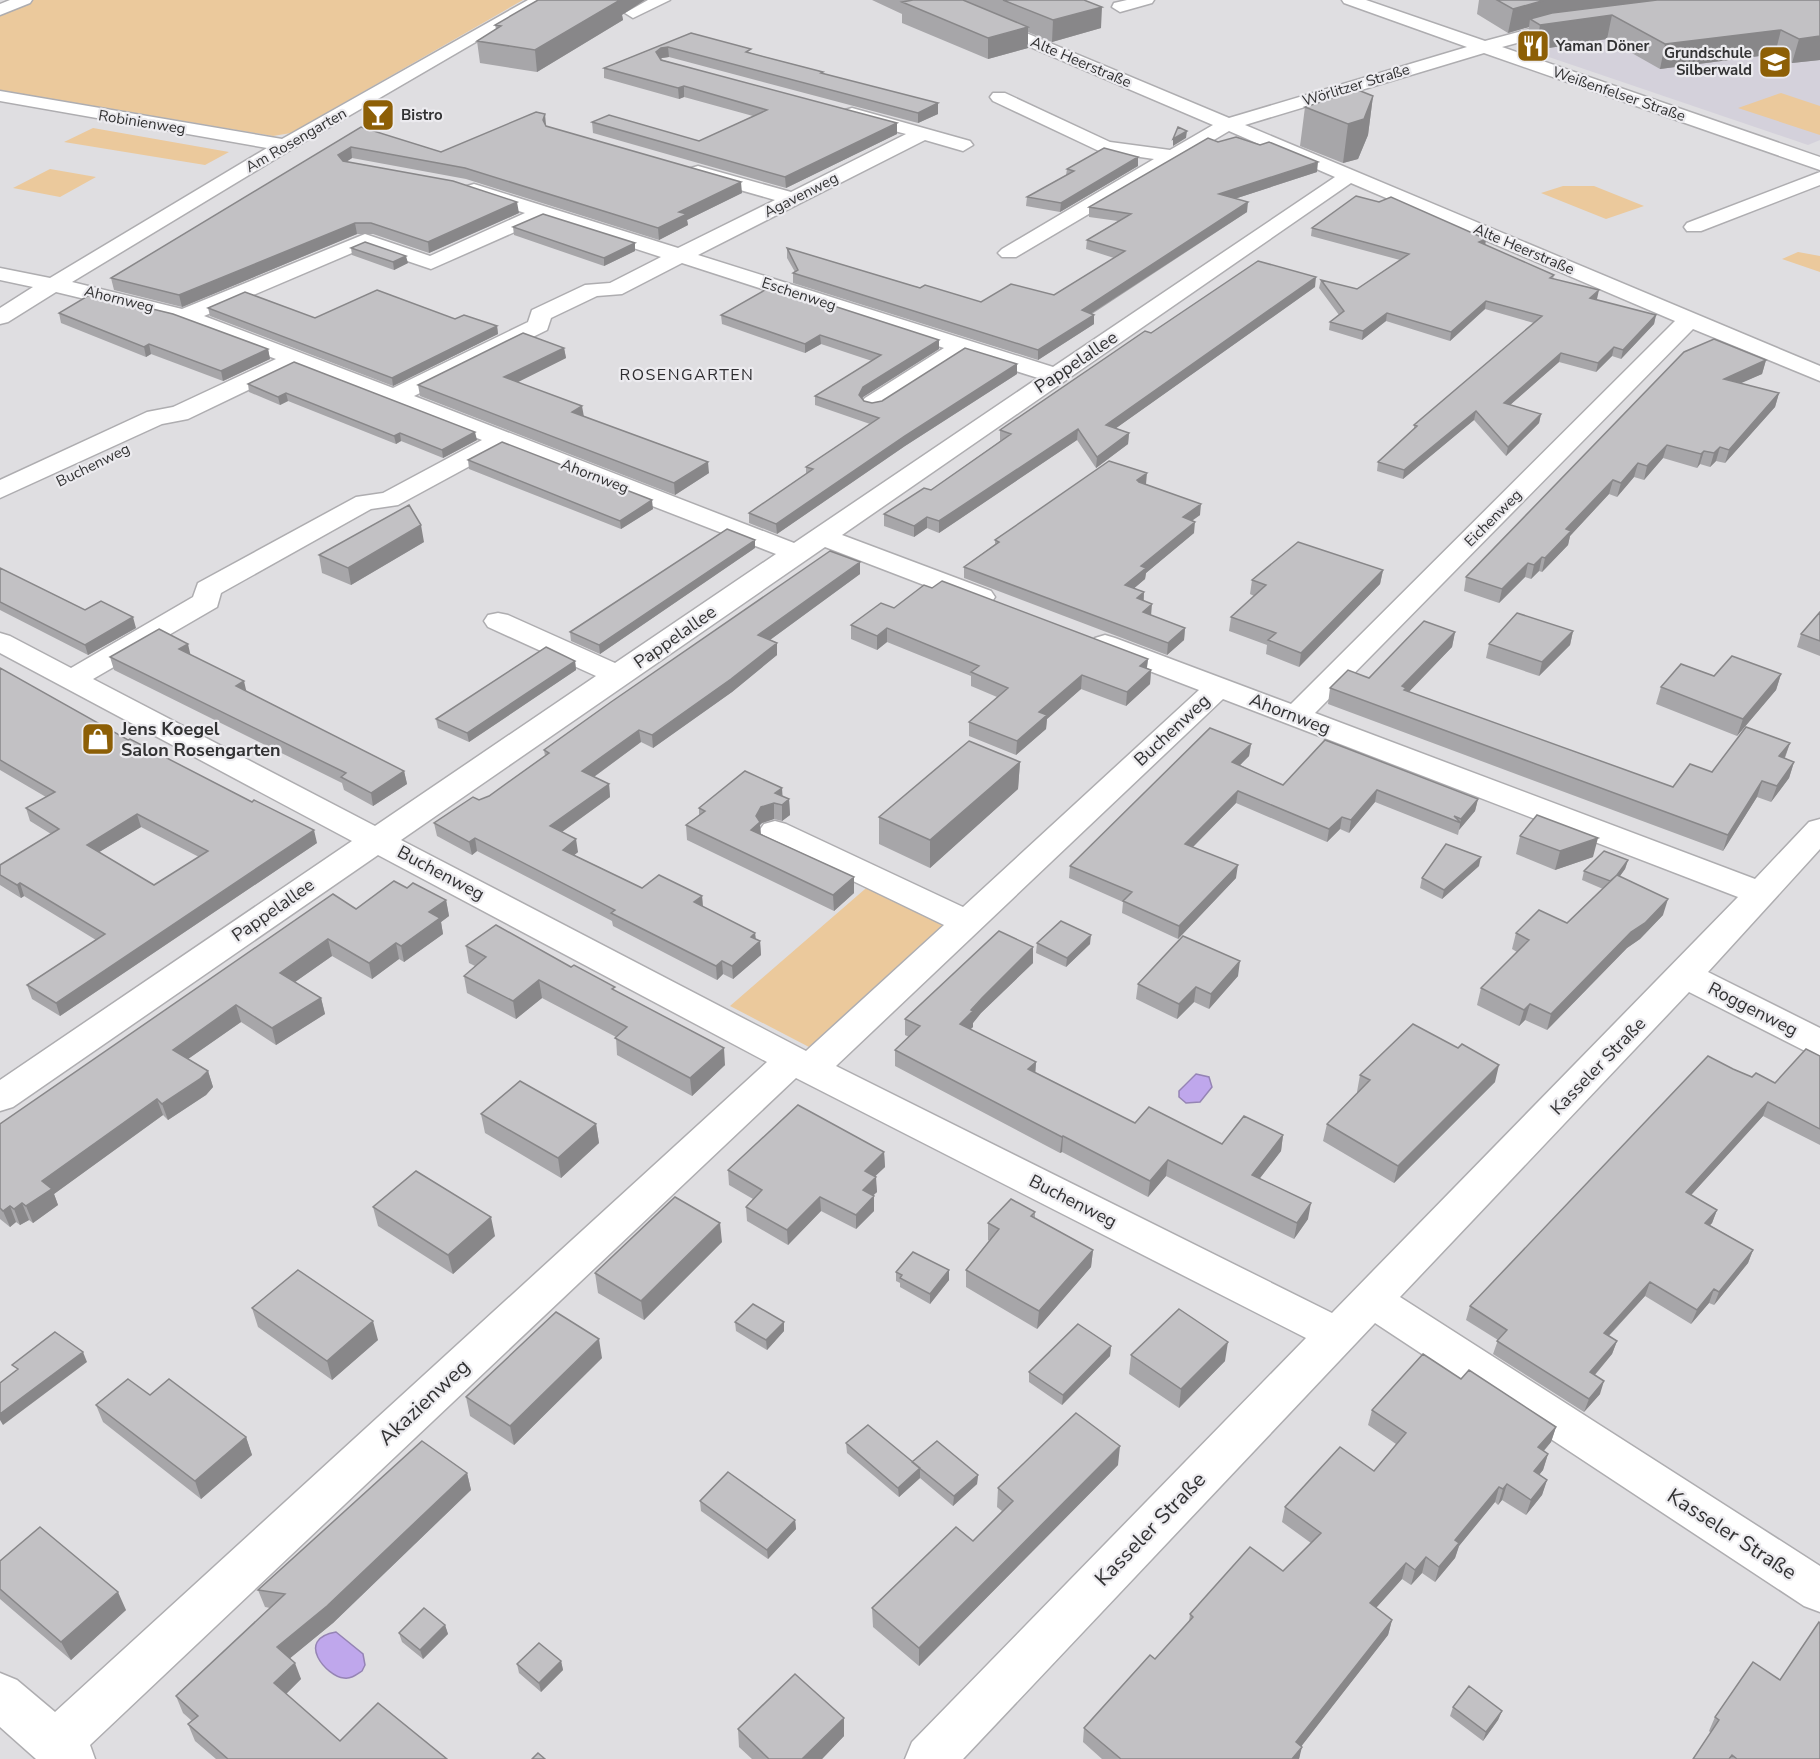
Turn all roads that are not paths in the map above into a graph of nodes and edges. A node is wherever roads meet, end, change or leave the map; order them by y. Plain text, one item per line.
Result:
1 (24, 0) edge
2 (540, 0) edge
3 (662, 0) edge
4 (933, 0) edge
5 (1146, 0) edge
6 (1350, 0) edge
7 (1120, 7) dead end
8 (0, 10) edge
9 (633, 13) dead end
10 (1592, 24) edge
11 (1485, 47) junction
12 (0, 96) edge
13 (999, 97) dead end
14 (834, 109) edge
15 (1228, 124) junction
16 (923, 133) junction
17 (285, 145) junction
18 (963, 145) dead end
19 (1171, 156) junction
20 (1820, 164) edge
21 (680, 166) edge
22 (1349, 176) junction
23 (1820, 178) edge
24 (459, 185) edge
25 (794, 199) junction
26 (543, 212) junction
27 (1694, 227) dead end
28 (1009, 253) dead end
29 (679, 255) junction
30 (0, 274) edge
31 (53, 284) junction
32 (0, 316) edge
33 (184, 316) junction
34 (1690, 320) junction
35 (963, 346) junction
36 (293, 360) junction
37 (1820, 374) edge
38 (1056, 376) junction
39 (394, 397) junction
40 (873, 403) edge
41 (179, 414) junction
42 (500, 440) junction
43 (0, 490) edge
44 (0, 504) edge
45 (808, 545) junction
46 (1009, 607) edge
47 (498, 621) dead end
48 (1075, 632) edge
49 (0, 642) edge
50 (620, 676) junction
51 (72, 679) junction
52 (1219, 687) junction
53 (1296, 716) junction
54 (1820, 829) edge
55 (775, 831) dead end
56 (376, 839) junction
57 (1759, 893) junction
58 (966, 922) junction
59 (1685, 975) junction
60 (1820, 1043) edge
61 (801, 1064) junction
62 (0, 1098) edge
63 (1372, 1300) junction
64 (1336, 1334) junction
65 (1820, 1591) edge
66 (0, 1695) edge
67 (64, 1751) edge
68 (930, 1759) edge

1 - 8 street
2 - 17 street, Am Rosengarten
3 - 9 street
4 - 15 street, Alte Heerstraße
5 - 7 street
6 - 11 street, Weißenfelser Straße
10 - 11 street, Wörlitzer Straße
11 - 15 street, Wörlitzer Straße
11 - 20 street, Weißenfelser Straße
12 - 17 street, Robinienweg
13 - 19 street
14 - 16 street
15 - 19 street
15 - 22 street, Alte Heerstraße
16 - 18 street
16 - 25 street, Agavenweg
17 - 31 street, Am Rosengarten
19 - 28 street
21 - 25 street
22 - 34 street, Alte Heerstraße
22 - 38 street, Pappelallee
23 - 27 street
24 - 26 street, Eschenweg
25 - 29 street, Agavenweg
26 - 29 street, Eschenweg
26 - 33 street
29 - 35 street, Eschenweg
29 - 39 street
30 - 31 street
31 - 32 street, Am Rosengarten
31 - 33 street, Ahornweg
33 - 36 street, Ahornweg
34 - 37 street, Alte Heerstraße
34 - 53 street, Eichenweg
35 - 38 street, Eschenweg
35 - 40 street
36 - 39 street, Ahornweg
36 - 41 street, Buchenweg
38 - 45 street, Pappelallee
39 - 42 street, Ahornweg
41 - 43 street, Buchenweg
41 - 44 street, Buchenweg
42 - 45 street, Ahornweg
42 - 51 street
45 - 46 street, Ahornweg
45 - 50 street, Pappelallee
47 - 50 street
48 - 52 street, Ahornweg
49 - 51 street, Buchenweg
50 - 56 street, Pappelallee
51 - 56 street, Buchenweg
52 - 53 street, Ahornweg
52 - 58 street, Buchenweg
53 - 57 street, Ahornweg
54 - 57 street, Kasseler Straße
55 - 58 street
56 - 61 street, Buchenweg
56 - 62 street, Pappelallee
57 - 59 street, Kasseler Straße
58 - 61 street, Buchenweg
59 - 60 street, Roggenweg
59 - 63 street, Kasseler Straße
61 - 64 street, Buchenweg
61 - 67 street, Akazienweg
63 - 64 street, Kasseler Straße
63 - 65 street, Kasseler Straße
64 - 68 street, Kasseler Straße
66 - 67 street, Akazienweg

